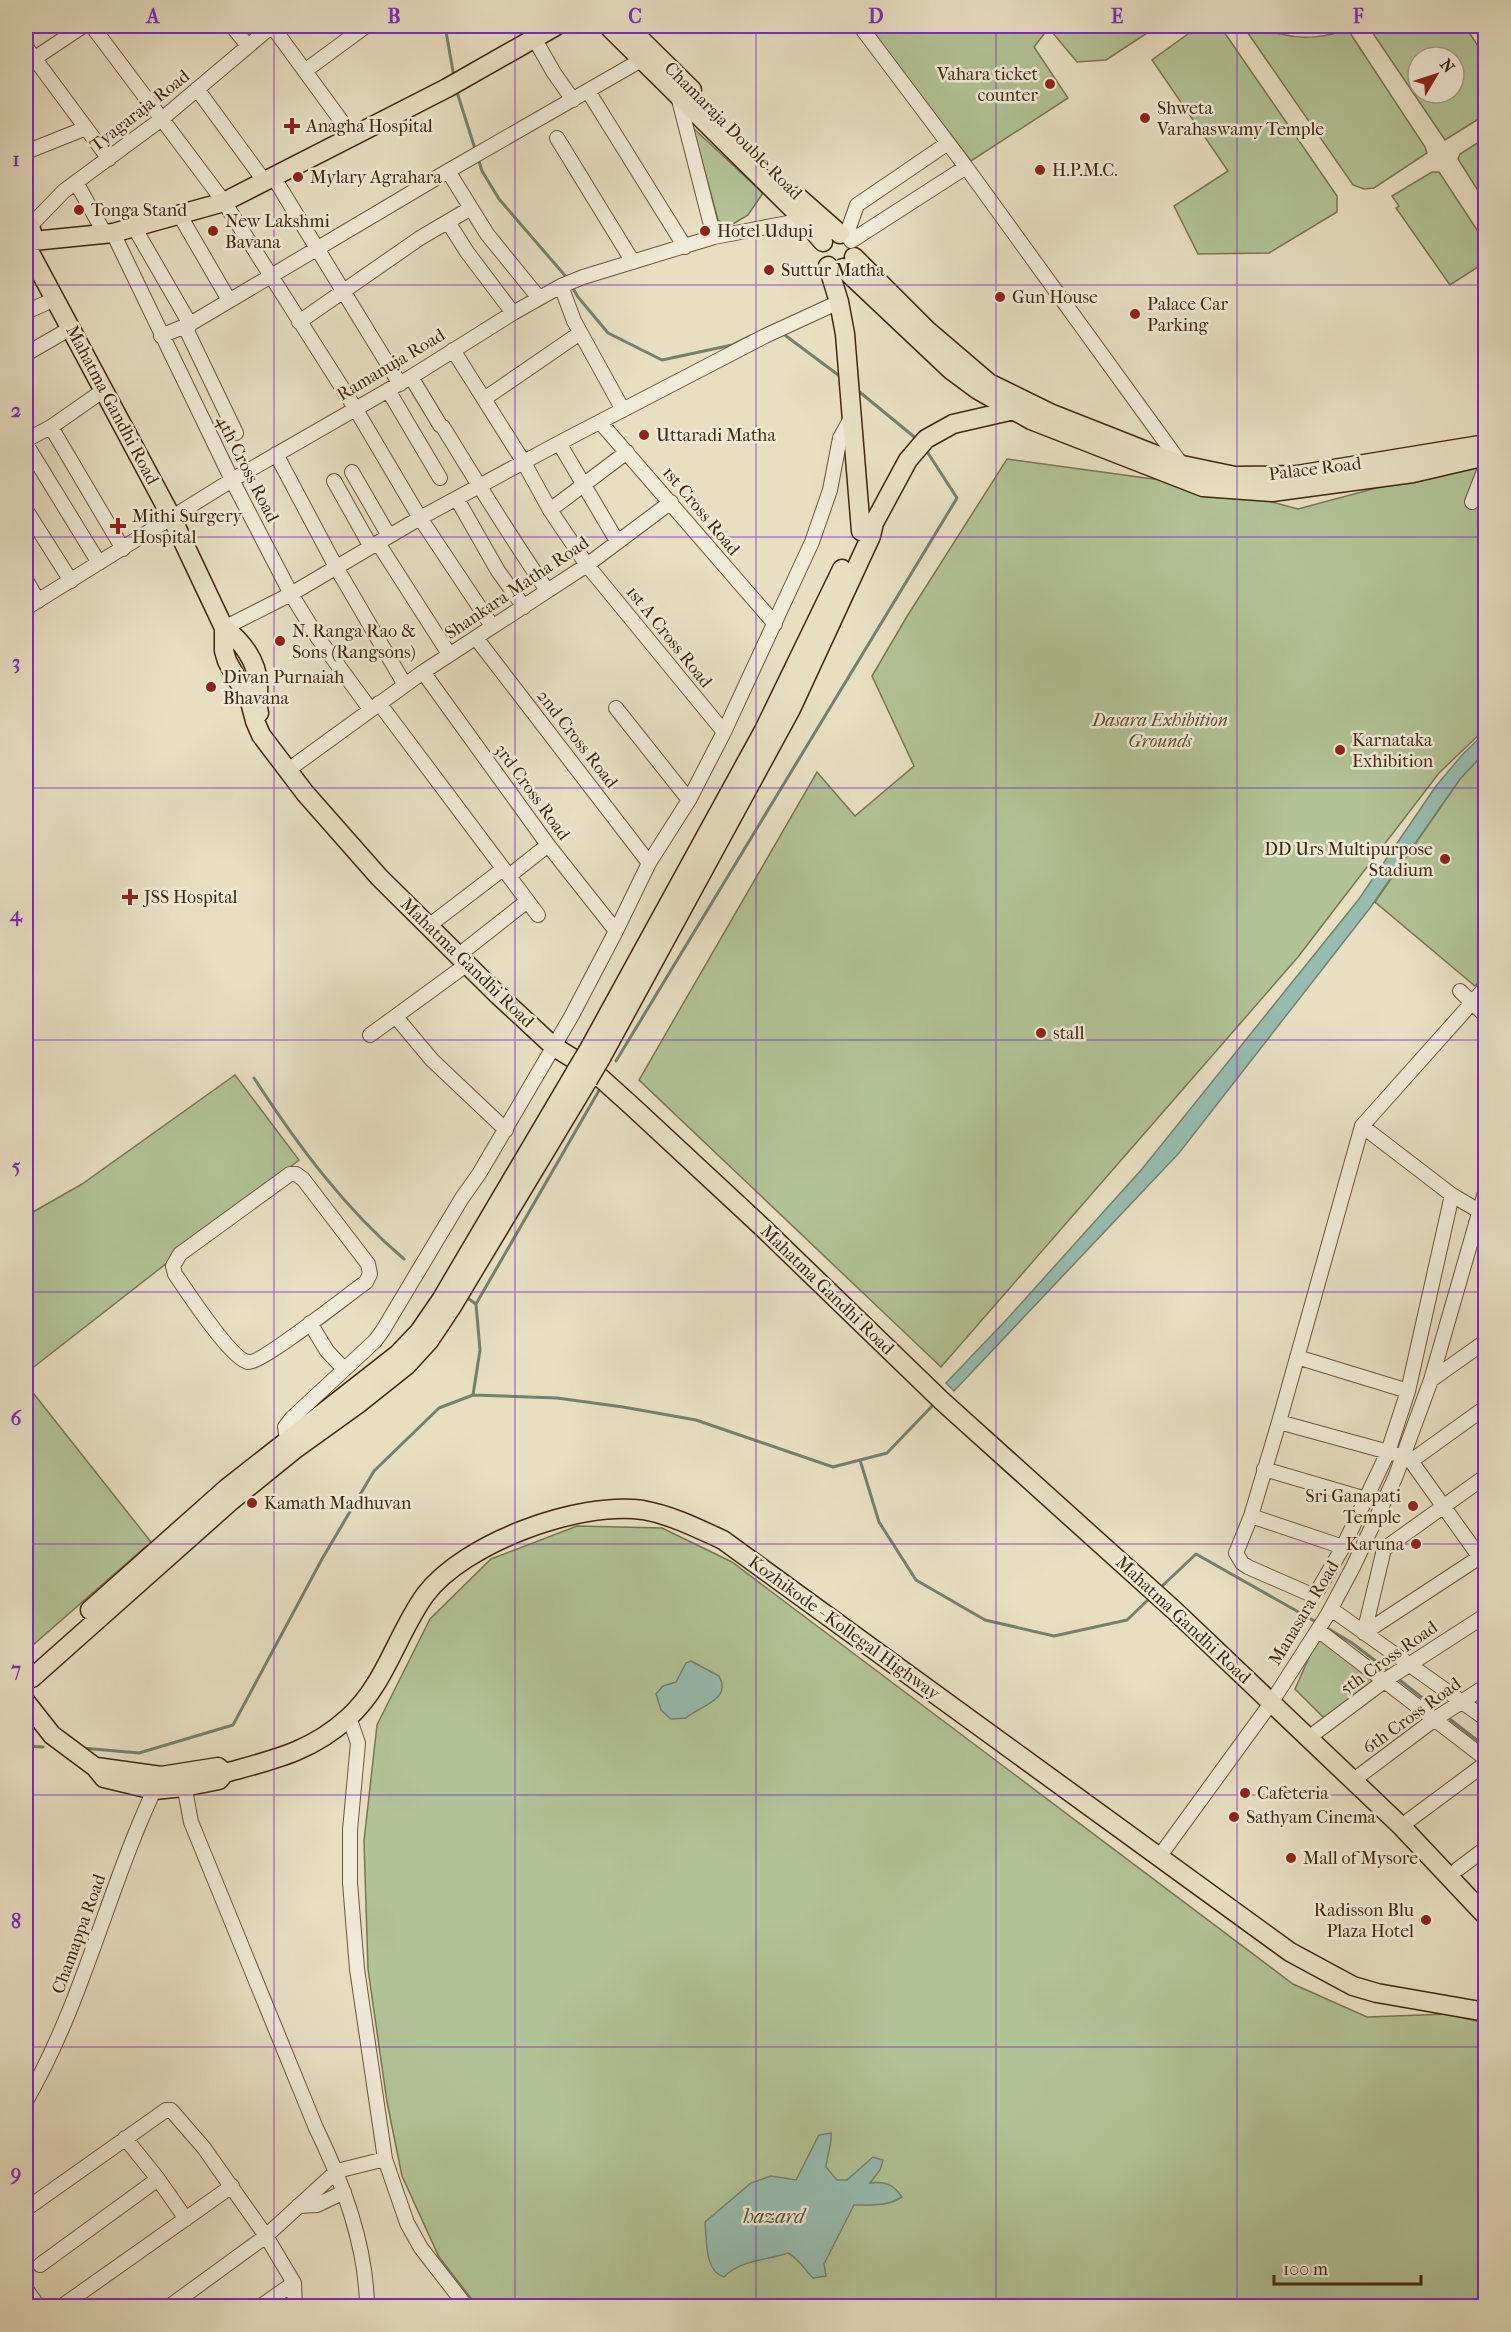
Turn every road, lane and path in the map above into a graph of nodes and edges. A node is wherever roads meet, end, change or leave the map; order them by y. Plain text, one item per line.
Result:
1 (83, 26) edge
2 (92, 26) edge
3 (232, 26) edge
4 (272, 26) edge
5 (366, 26) edge
6 (556, 26) edge
7 (608, 26) edge
8 (860, 26) edge
9 (633, 30) edge
10 (534, 38) junction
11 (248, 46) junction
12 (29, 56) edge
13 (643, 59) junction
14 (306, 70) junction
15 (197, 89) junction
16 (588, 91) junction
17 (677, 93) junction
18 (573, 100) junction
19 (163, 118) junction
20 (86, 128) junction
21 (353, 137) junction
22 (557, 138) dead end
23 (948, 143) junction
24 (26, 152) edge
25 (109, 159) junction
26 (966, 167) junction
27 (448, 171) junction
28 (269, 180) junction
29 (77, 184) junction
30 (224, 202) junction
31 (471, 208) junction
32 (179, 214) junction
33 (804, 220) junction
34 (448, 222) junction
35 (134, 227) junction
36 (109, 233) junction
37 (714, 237) junction
38 (28, 238) edge
39 (685, 247) junction
40 (317, 250) junction
41 (844, 250) junction
42 (633, 262) junction
43 (271, 276) junction
44 (561, 285) junction
45 (344, 291) junction
46 (539, 298) junction
47 (55, 299) junction
48 (229, 300) junction
49 (839, 302) junction
50 (26, 312) edge
51 (513, 313) junction
52 (299, 322) junction
53 (190, 324) junction
54 (71, 328) junction
55 (580, 333) junction
56 (161, 336) junction
57 (453, 350) junction
58 (26, 354) edge
59 (400, 384) junction
60 (104, 390) junction
61 (484, 399) junction
62 (1015, 403) junction
63 (355, 408) junction
64 (623, 410) junction
65 (851, 418) junction
66 (600, 422) junction
67 (51, 428) junction
68 (236, 433) dead end
69 (26, 442) edge
70 (559, 442) junction
71 (1485, 444) edge
72 (627, 452) junction
73 (276, 454) junction
74 (1485, 456) edge
75 (523, 461) junction
76 (1182, 465) junction
77 (1485, 466) edge
78 (352, 472) dead end
79 (441, 478) dead end
80 (232, 480) junction
81 (334, 481) dead end
82 (584, 485) junction
83 (480, 487) junction
84 (457, 499) junction
85 (671, 502) junction
86 (1472, 502) dead end
87 (26, 510) edge
88 (550, 510) junction
89 (172, 518) junction
90 (420, 518) junction
91 (869, 530) junction
92 (617, 541) junction
93 (379, 542) junction
94 (123, 549) junction
95 (99, 563) junction
96 (587, 565) junction
97 (336, 567) junction
98 (26, 580) edge
99 (71, 581) junction
100 (547, 590) junction
101 (291, 594) junction
102 (38, 601) junction
103 (524, 607) junction
104 (26, 609) edge
105 (775, 624) junction
106 (492, 626) junction
107 (224, 628) junction
108 (476, 638) junction
109 (449, 654) junction
110 (423, 672) junction
111 (405, 685) junction
112 (375, 706) junction
113 (616, 708) dead end
114 (724, 732) junction
115 (291, 767) junction
116 (689, 800) junction
117 (548, 845) junction
118 (649, 863) junction
119 (506, 873) junction
120 (526, 902) junction
121 (538, 915) dead end
122 (435, 921) junction
123 (616, 931) junction
124 (466, 958) junction
125 (1485, 987) edge
126 (1460, 992) dead end
127 (1472, 1002) junction
128 (1485, 1016) edge
129 (396, 1017) junction
130 (370, 1035) dead end
131 (556, 1042) junction
132 (582, 1076) junction
133 (1362, 1126) junction
134 (506, 1130) junction
135 (1485, 1189) edge
136 (1452, 1195) junction
137 (1480, 1216) edge
138 (1485, 1239) edge
139 (310, 1323) junction
140 (1485, 1341) edge
141 (1297, 1357) junction
142 (344, 1370) junction
143 (1431, 1380) junction
144 (1408, 1391) junction
145 (1485, 1407) edge
146 (1279, 1422) junction
147 (287, 1440) junction
148 (1388, 1452) junction
149 (1407, 1459) junction
150 (1264, 1469) junction
151 (1485, 1476) edge
152 (1366, 1499) junction
153 (1442, 1507) junction
154 (1251, 1516) junction
155 (1344, 1546) junction
156 (1483, 1558) edge
157 (1330, 1611) junction
158 (1485, 1615) edge
159 (1318, 1630) junction
160 (1364, 1633) junction
161 (1404, 1668) junction
162 (26, 1670) edge
163 (26, 1679) edge
164 (1386, 1680) junction
165 (1485, 1686) edge
166 (1273, 1699) junction
167 (26, 1702) edge
168 (1457, 1705) junction
169 (349, 1717) junction
170 (1437, 1718) junction
171 (1485, 1719) edge
172 (26, 1723) edge
173 (1315, 1733) junction
174 (52, 1734) junction
175 (1485, 1761) edge
176 (1359, 1776) junction
177 (184, 1781) junction
178 (157, 1783) junction
179 (1408, 1821) junction
180 (1485, 1848) edge
181 (1159, 1857) junction
182 (1458, 1869) junction
183 (1485, 1899) edge
184 (1485, 1916) edge
185 (1485, 2012) edge
186 (26, 2101) edge
187 (125, 2138) junction
188 (385, 2159) junction
189 (337, 2171) junction
190 (158, 2179) junction
191 (232, 2186) junction
192 (344, 2192) junction
193 (298, 2206) junction
194 (26, 2209) edge
195 (186, 2219) junction
196 (266, 2236) junction
197 (40, 2265) dead end
198 (294, 2283) junction
199 (26, 2289) edge
200 (38, 2307) edge
201 (62, 2307) edge
202 (170, 2307) edge
203 (261, 2307) edge
204 (295, 2307) edge
205 (367, 2307) edge
206 (466, 2307) edge

1 - 12 street
2 - 19 street
3 - 11 street
4 - 11 street, Tyagaraja Road
4 - 14 street
5 - 14 street
6 - 10 main road
7 - 13 main road
8 - 23 street
9 - 41 main road, Chamaraja Double Road
10 - 18 street
10 - 21 main road
11 - 15 street, Tyagaraja Road
12 - 20 street
13 - 16 street
13 - 17 main road
14 - 21 street
15 - 19 street, Tyagaraja Road
15 - 28 street
16 - 18 street
16 - 39 street
17 - 33 main road
17 - 37 street
18 - 27 street
19 - 25 street, Tyagaraja Road
19 - 30 street
20 - 24 street
20 - 25 street
21 - 28 main road
22 - 42 street
23 - 26 street
23 - 41 street
25 - 29 street, Tyagaraja Road
26 - 41 street
26 - 76 street
27 - 31 street
27 - 40 street
28 - 30 main road
28 - 40 street
29 - 36 street, 4th Cross Road
29 - 38 street, Tyagaraja Road
30 - 32 main road
30 - 43 street
31 - 34 street
31 - 46 street
32 - 35 main road
32 - 48 street
33 - 37 street, Ramanuja Road
33 - 41 main road
34 - 45 street
34 - 51 street
35 - 36 main road
35 - 53 street
36 - 38 main road
36 - 56 street, 4th Cross Road
37 - 39 street, Ramanuja Road
38 - 47 main road, Mahatma Gandhi Road
39 - 42 street, Ramanuja Road
40 - 43 street
40 - 45 street
41 - 49 main road
41 - 62 main road, Chamaraja Double Road
42 - 44 street, Ramanuja Road
43 - 48 street
43 - 52 street
44 - 46 street, Ramanuja Road
44 - 55 street
45 - 52 street
45 - 59 street
46 - 51 street, Ramanuja Road
47 - 50 street
47 - 54 main road, Mahatma Gandhi Road
48 - 53 street
49 - 64 street
49 - 65 main road
51 - 57 street, Ramanuja Road
52 - 63 street
53 - 56 street
53 - 68 street
54 - 58 street
54 - 60 main road, Mahatma Gandhi Road
55 - 61 street
55 - 64 street
56 - 80 street, 4th Cross Road
57 - 59 street, Ramanuja Road
57 - 61 street, 1st A Cross Road
59 - 63 street, Ramanuja Road
59 - 79 street
59 - 83 street
60 - 67 street
60 - 89 main road, Mahatma Gandhi Road
61 - 75 street, 1st A Cross Road
62 - 74 main road
62 - 76 main road, Palace Road
62 - 91 main road
63 - 73 street, Ramanuja Road
63 - 90 street
64 - 66 street
65 - 91 main road
65 - 105 street
66 - 70 street
66 - 72 street, 1st Cross Road
67 - 69 street
67 - 94 street
69 - 95 street
70 - 75 street
70 - 82 street
71 - 76 main road, Palace Road
72 - 82 street
72 - 85 street, 1st Cross Road
73 - 80 street, Ramanuja Road
73 - 97 street
75 - 83 street
75 - 88 street, 1st A Cross Road
77 - 86 street
78 - 93 street
80 - 89 street, Ramanuja Road
80 - 101 street, 4th Cross Road
81 - 93 street
82 - 88 street
82 - 92 street
83 - 84 street
83 - 100 street
84 - 90 street
84 - 103 street
85 - 92 street, Shankara Matha Road
85 - 105 street, 1st Cross Road
87 - 99 street
88 - 96 street, 1st A Cross Road
89 - 94 street, Ramanuja Road
89 - 107 main road, Mahatma Gandhi Road
90 - 93 street
90 - 106 street
91 - 132 main road, bridge
92 - 96 street, Shankara Matha Road
93 - 97 street
93 - 109 street
94 - 95 street, Ramanuja Road
95 - 99 street, Ramanuja Road
96 - 100 street, Shankara Matha Road
96 - 114 street, 1st A Cross Road
97 - 101 street
97 - 111 street
98 - 102 street
99 - 102 street, Ramanuja Road
100 - 103 street, Shankara Matha Road
101 - 107 street
101 - 112 street, 4th Cross Road
102 - 104 street, Ramanuja Road
103 - 106 street, Shankara Matha Road
105 - 114 street
106 - 108 street, Shankara Matha Road
107 - 115 main road, Mahatma Gandhi Road
108 - 109 street, Shankara Matha Road
108 - 118 street, 2nd Cross Road
109 - 110 street, Shankara Matha Road
110 - 111 street, Shankara Matha Road
110 - 117 street, 3rd Cross Road
111 - 112 street, Shankara Matha Road
112 - 115 street, Shankara Matha Road
112 - 119 street, 4th Cross Road
113 - 116 street
114 - 116 street
115 - 122 main road, Mahatma Gandhi Road
115 - 124 main road, Mahatma Gandhi Road
116 - 118 street
117 - 119 street
117 - 123 street, 3rd Cross Road
118 - 123 street
119 - 120 street, 4th Cross Road
119 - 122 street
120 - 121 street, 4th Cross Road
120 - 124 street
122 - 124 main road, Mahatma Gandhi Road
123 - 131 street
124 - 129 street
124 - 131 main road, Mahatma Gandhi Road
125 - 127 street
126 - 127 street
127 - 128 street
127 - 133 street
129 - 130 street
129 - 134 street
131 - 134 street
131 - 166 main road, Mahatma Gandhi Road
132 - 147 main road
132 - 163 main road
133 - 136 street
133 - 141 street
134 - 142 street
135 - 137 street, Manasara Road
136 - 137 street
136 - 144 street
137 - 138 street
137 - 143 street, Manasara Road
139 - 139 street
139 - 142 street
140 - 143 street
141 - 144 street
141 - 146 street
142 - 147 street
143 - 149 street, Manasara Road
144 - 148 street
145 - 149 street
146 - 148 street
146 - 150 street
147 - 162 main road
148 - 149 street
148 - 152 street
149 - 153 street
149 - 157 street, Manasara Road
150 - 152 street
150 - 154 street
151 - 153 street
152 - 155 street
153 - 156 street
153 - 160 street
154 - 155 street
154 - 155 street
156 - 160 street
157 - 159 street, Manasara Road
157 - 160 street
158 - 161 street, 5th Cross Road
159 - 164 street
159 - 166 street, Manasara Road
160 - 161 street
161 - 164 street, 5th Cross Road
161 - 168 street
164 - 170 street
164 - 173 street, 5th Cross Road
165 - 168 street, 6th Cross Road
166 - 173 main road, Mahatma Gandhi Road
166 - 181 street, Manasara Road
166 - 184 main road, Mahatma Gandhi Road
167 - 174 main road, Kozhikode - Kollegal Highway
168 - 170 street, 6th Cross Road
168 - 171 street
169 - 177 main road, Kozhikode - Kollegal Highway
169 - 181 main road, Kozhikode - Kollegal Highway
169 - 188 street
170 - 175 street
170 - 176 street, 6th Cross Road
172 - 174 main road, Kozhikode - Kollegal Highway
173 - 176 main road, Mahatma Gandhi Road
174 - 178 main road, Kozhikode - Kollegal Highway
175 - 179 street
176 - 179 main road, Mahatma Gandhi Road
177 - 178 main road, Kozhikode - Kollegal Highway
177 - 189 street
178 - 186 street, Chamappa Road
179 - 182 main road, Mahatma Gandhi Road
180 - 182 street
181 - 185 main road, Kozhikode - Kollegal Highway
182 - 183 main road, Mahatma Gandhi Road
187 - 190 street
187 - 191 street
187 - 194 street
188 - 189 street
188 - 206 street
189 - 192 street
189 - 193 street
190 - 195 street
190 - 197 street
191 - 195 street
191 - 196 street
192 - 193 street
192 - 205 street
193 - 196 street
195 - 201 street
196 - 198 street
196 - 202 street
198 - 203 street
198 - 204 street
199 - 200 street

